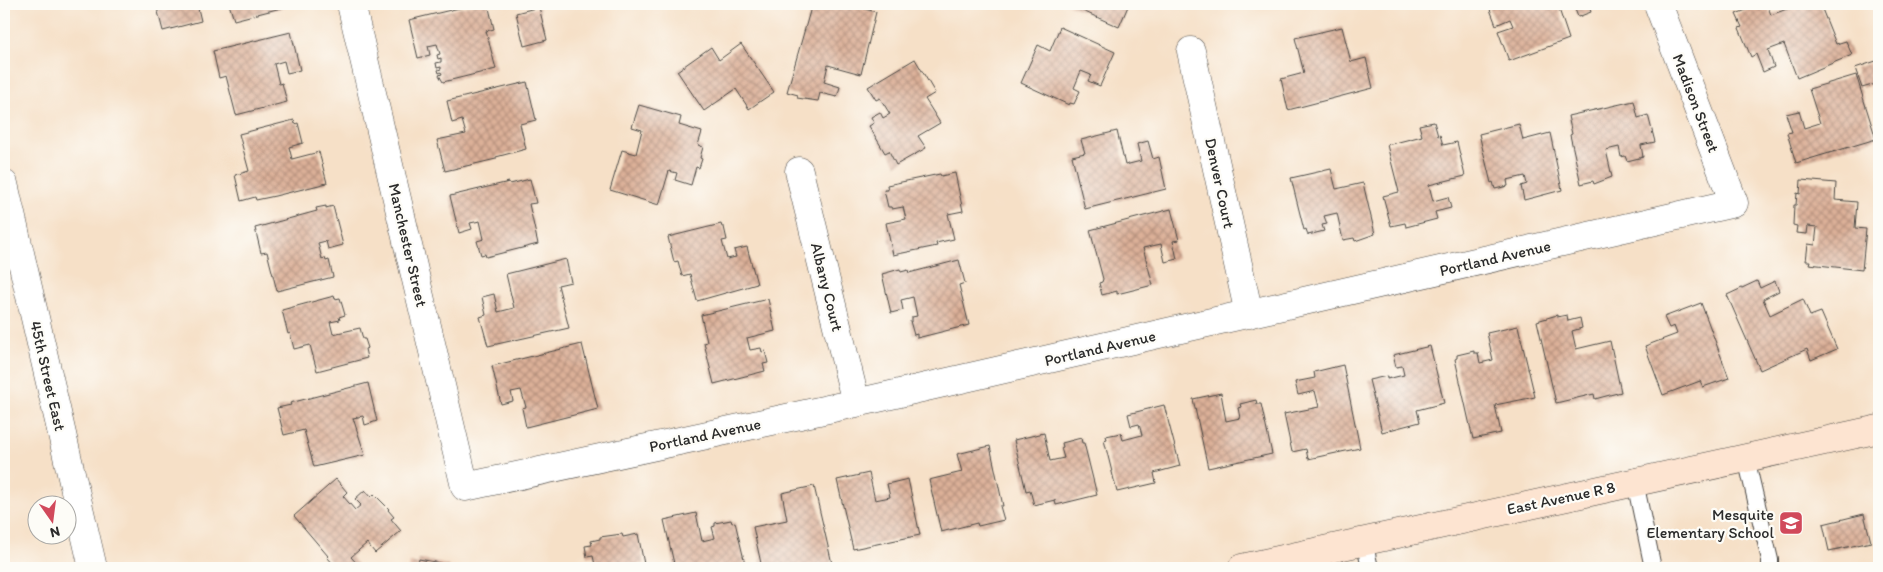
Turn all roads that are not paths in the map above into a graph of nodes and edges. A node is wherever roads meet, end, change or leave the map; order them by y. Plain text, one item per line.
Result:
1 (350, 4) edge
2 (1658, 4) edge
3 (1191, 51) dead end
4 (799, 171) dead end
5 (4, 184) edge
6 (1734, 203) joint
7 (1249, 314) junction
8 (856, 403) junction
9 (1879, 429) edge
10 (1746, 458) junction
11 (1635, 482) junction
12 (465, 487) joint
13 (1364, 542) junction
14 (93, 568) edge
15 (1242, 568) edge
16 (1370, 568) edge
17 (1653, 568) edge
18 (1770, 568) edge

1 - 12 street, Manchester Street
2 - 6 street, Madison Street
3 - 7 street, Denver Court
4 - 8 street, Albany Court
5 - 14 street, 45th Street East
6 - 7 street, Portland Avenue
7 - 8 street, Portland Avenue
8 - 12 street, Portland Avenue
9 - 10 street, East Avenue R 8
10 - 11 street, East Avenue R 8
10 - 18 lane
11 - 13 street, East Avenue R 8
11 - 17 lane
13 - 15 street, East Avenue R 8
13 - 16 lane

